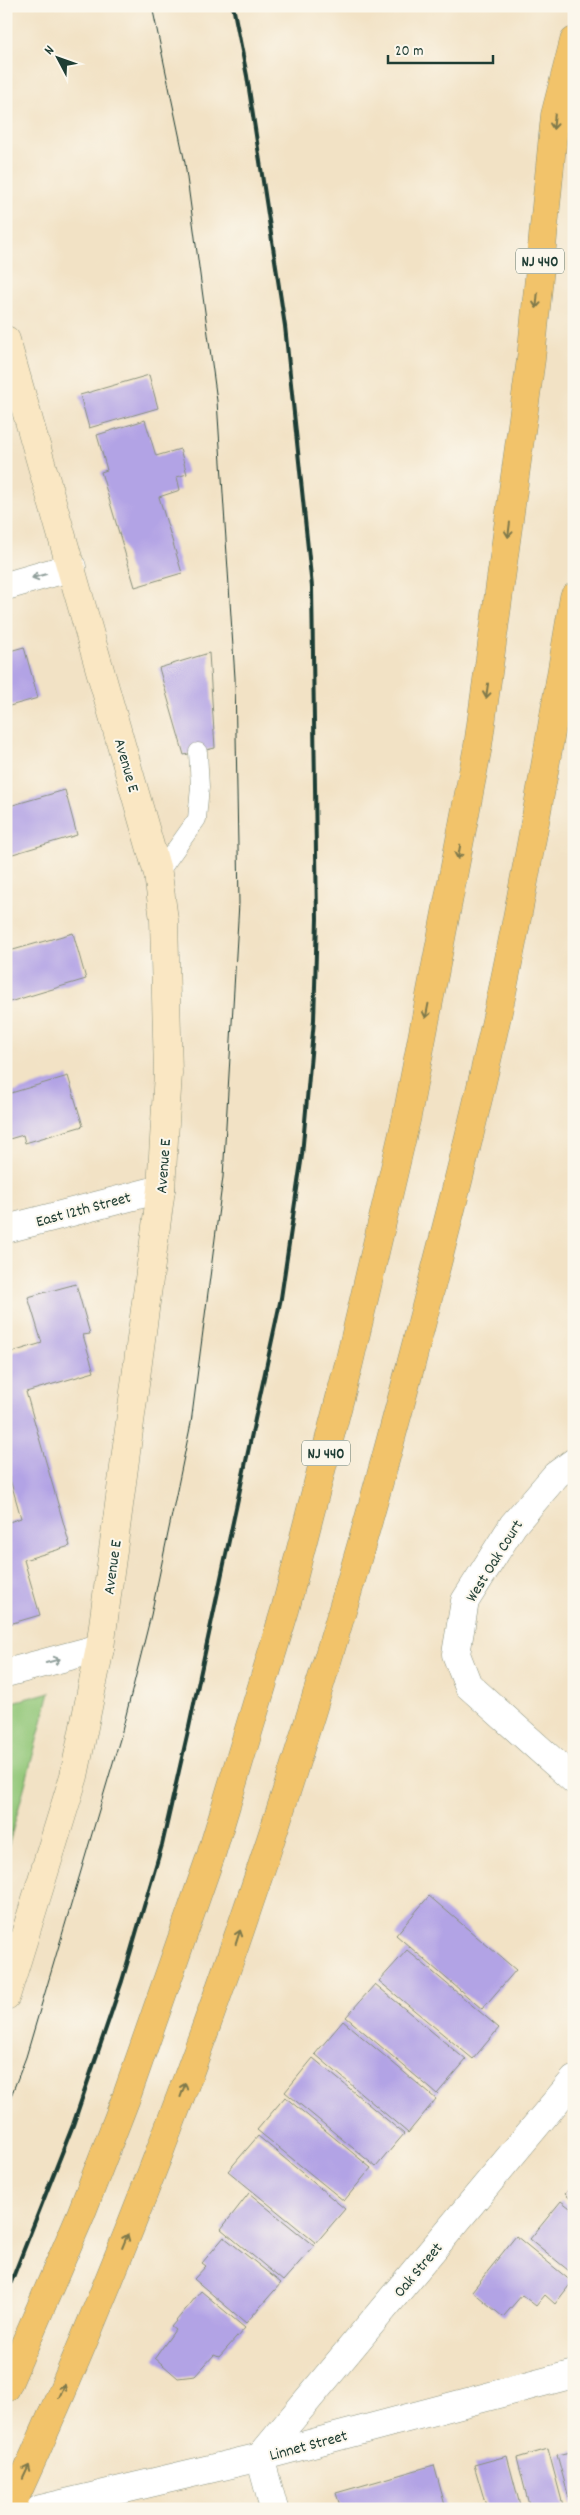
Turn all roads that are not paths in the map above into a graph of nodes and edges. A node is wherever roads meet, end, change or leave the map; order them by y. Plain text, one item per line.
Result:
1 (574, 41) edge
2 (6, 340) edge
3 (72, 567) junction
4 (6, 586) edge
5 (574, 597) edge
6 (198, 752) dead end
7 (158, 874) junction
8 (161, 1189) junction
9 (6, 1229) edge
10 (574, 1462) edge
11 (100, 1648) junction
12 (6, 1673) edge
13 (574, 1780) edge
14 (6, 1996) edge
15 (574, 2080) edge
16 (574, 2374) edge
17 (6, 2388) edge
18 (260, 2457) junction
19 (10, 2509) edge
20 (40, 2509) edge
21 (274, 2509) edge

1 -> 17 highway, NJ 440
2 - 3 main road, Avenue E
3 -> 4 street
3 - 7 main road, Avenue E
19 -> 5 highway
6 - 7 lane
7 - 8 main road, Avenue E
8 - 9 street, East 12th Street
8 - 11 main road, Avenue E
10 - 13 street, West Oak Court
12 -> 11 street
11 - 14 main road, Avenue E
15 - 18 street, Oak Street
16 - 18 street, Linnet Street
18 - 20 street, Linnet Street
18 - 21 street

